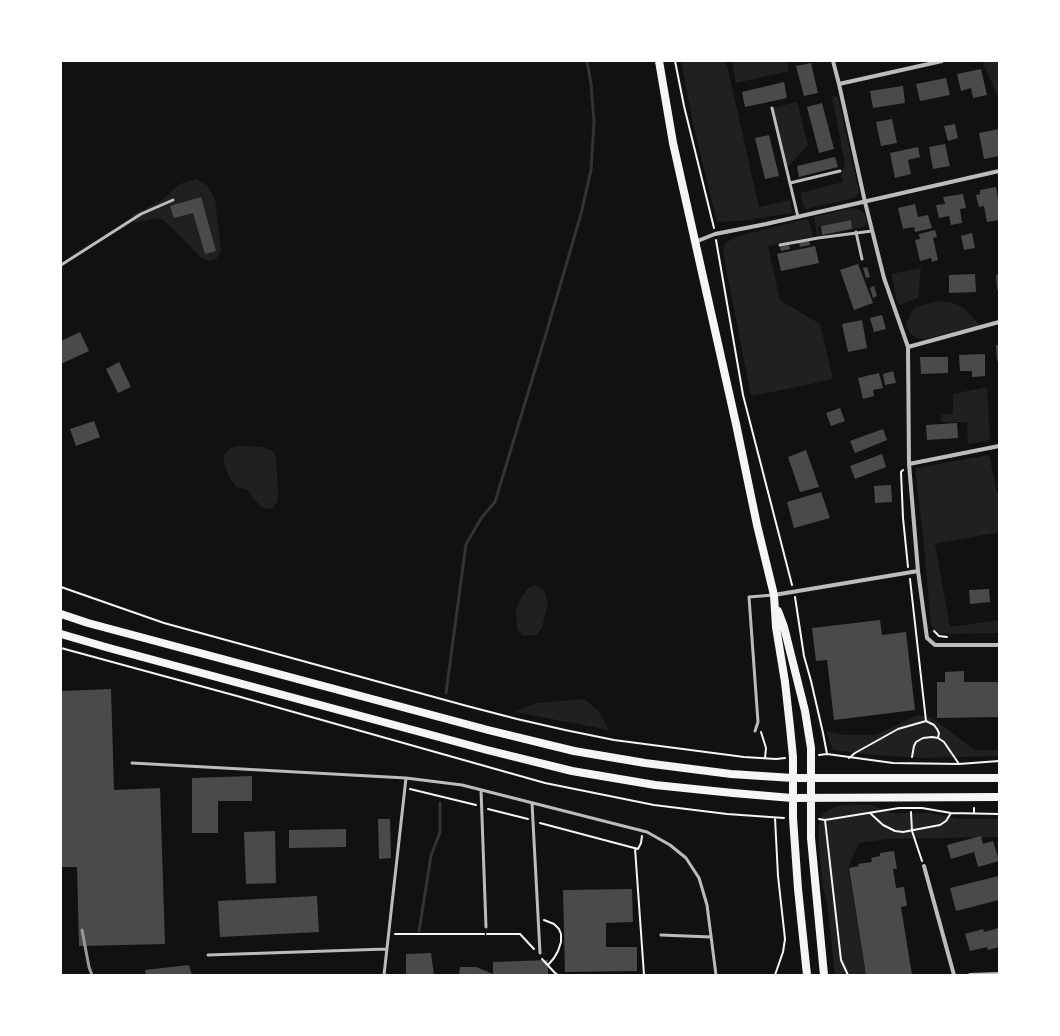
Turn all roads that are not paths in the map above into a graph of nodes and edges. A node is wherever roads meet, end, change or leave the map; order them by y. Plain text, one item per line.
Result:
1 (659, 61) edge
2 (833, 61) edge
3 (942, 61) edge
4 (839, 84) junction
5 (772, 108) dead end
6 (840, 171) dead end
7 (999, 172) edge
8 (790, 183) junction
9 (173, 200) dead end
10 (865, 202) junction
11 (798, 217) junction
12 (872, 231) junction
13 (856, 232) junction
14 (695, 242) junction
15 (780, 245) dead end
16 (862, 259) dead end
17 (61, 265) edge
18 (999, 322) edge
19 (908, 347) junction
20 (999, 446) edge
21 (909, 464) junction
22 (918, 571) junction
23 (775, 599) junction
24 (61, 614) edge
25 (61, 634) edge
26 (999, 645) edge
27 (754, 731) dead end
28 (132, 763) dead end
29 (406, 778) junction
30 (792, 778) junction
31 (811, 778) junction
32 (999, 778) edge
33 (481, 790) junction
34 (999, 797) edge
35 (792, 798) junction
36 (811, 798) junction
37 (532, 803) junction
38 (924, 866) road end
39 (486, 927) dead end
40 (662, 935) dead end
41 (711, 937) junction
42 (387, 949) junction
43 (540, 954) road end
44 (208, 955) dead end
45 (999, 974) edge
46 (384, 975) edge
47 (716, 975) edge
48 (807, 975) edge
49 (824, 975) edge
50 (954, 975) edge
51 (970, 975) edge

1 - 14 main road
2 - 4 street
3 - 4 street
4 - 10 street
5 - 8 lane
6 - 8 lane
7 - 10 street
8 - 11 lane
9 - 17 lane
10 - 11 street
10 - 12 street
11 - 14 street
12 - 13 lane
12 - 19 street
13 - 15 lane
13 - 16 lane
14 - 23 main road
18 - 19 street
19 - 21 street
20 - 21 street
21 - 22 street
22 - 23 street
22 - 26 street
23 - 27 lane
23 - 30 main road
23 - 31 main road
24 - 30 main road
25 - 35 main road
28 - 29 lane
29 - 33 lane
29 - 42 lane
30 - 31 main road
30 - 35 main road
31 - 32 main road
31 - 36 main road
33 - 37 lane
33 - 39 lane
34 - 36 main road
35 - 36 main road
35 - 48 main road
36 - 49 main road
37 - 41 lane
37 - 43 lane
38 - 50 street
40 - 41 lane
41 - 47 lane
42 - 44 lane
42 - 46 lane
45 - 51 street

